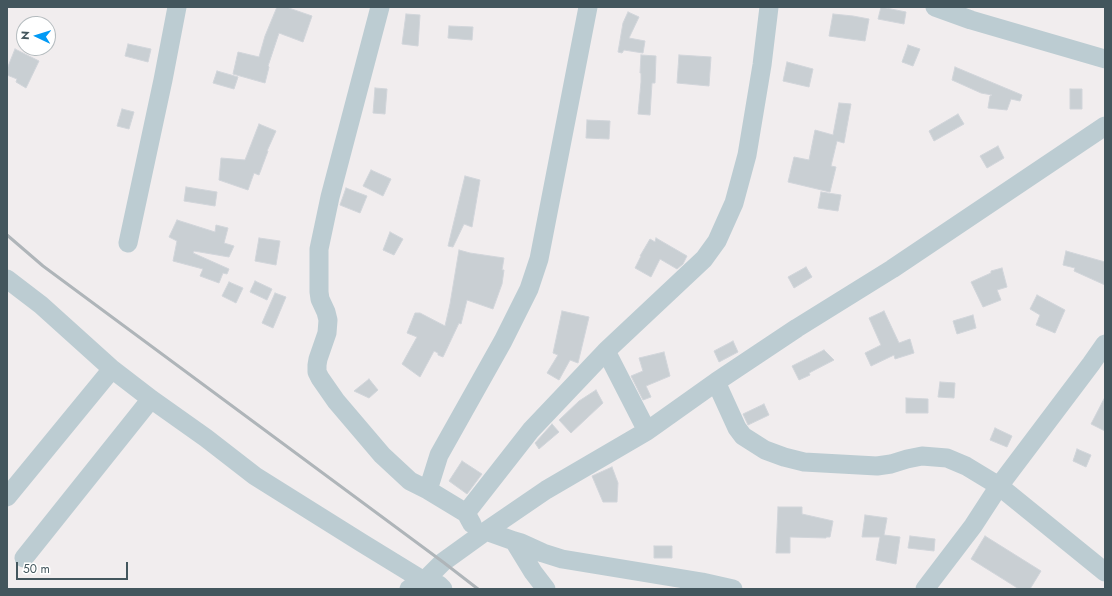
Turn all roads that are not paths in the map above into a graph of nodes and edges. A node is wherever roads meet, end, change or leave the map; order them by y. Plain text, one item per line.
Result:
1 (176, 7) edge
2 (380, 7) edge
3 (588, 7) edge
4 (769, 7) edge
5 (935, 7) edge
6 (1105, 59) edge
7 (1105, 126) edge
8 (128, 243) dead end
9 (7, 280) edge
10 (1105, 344) edge
11 (606, 351) junction
12 (112, 369) junction
13 (716, 382) junction
14 (151, 399) junction
15 (647, 431) junction
16 (999, 486) junction
17 (428, 490) junction
18 (7, 497) edge
19 (466, 513) junction
20 (482, 534) junction
21 (514, 541) junction
22 (24, 558) dead end
23 (1105, 572) edge
24 (417, 585) edge
25 (443, 589) edge
26 (546, 589) edge
27 (733, 589) edge
28 (925, 589) edge

1 - 8 street
2 - 17 street
3 - 17 street
4 - 11 street
5 - 6 street
7 - 13 street
9 - 12 street
10 - 16 street
11 - 15 street
11 - 19 street
12 - 14 street
12 - 18 street
13 - 15 street
13 - 16 street
14 - 22 street
14 - 24 street
15 - 20 street
16 - 23 street
16 - 28 street
17 - 19 street
19 - 20 street
20 - 21 street
20 - 24 street
21 - 26 street
21 - 27 street
24 - 25 street

